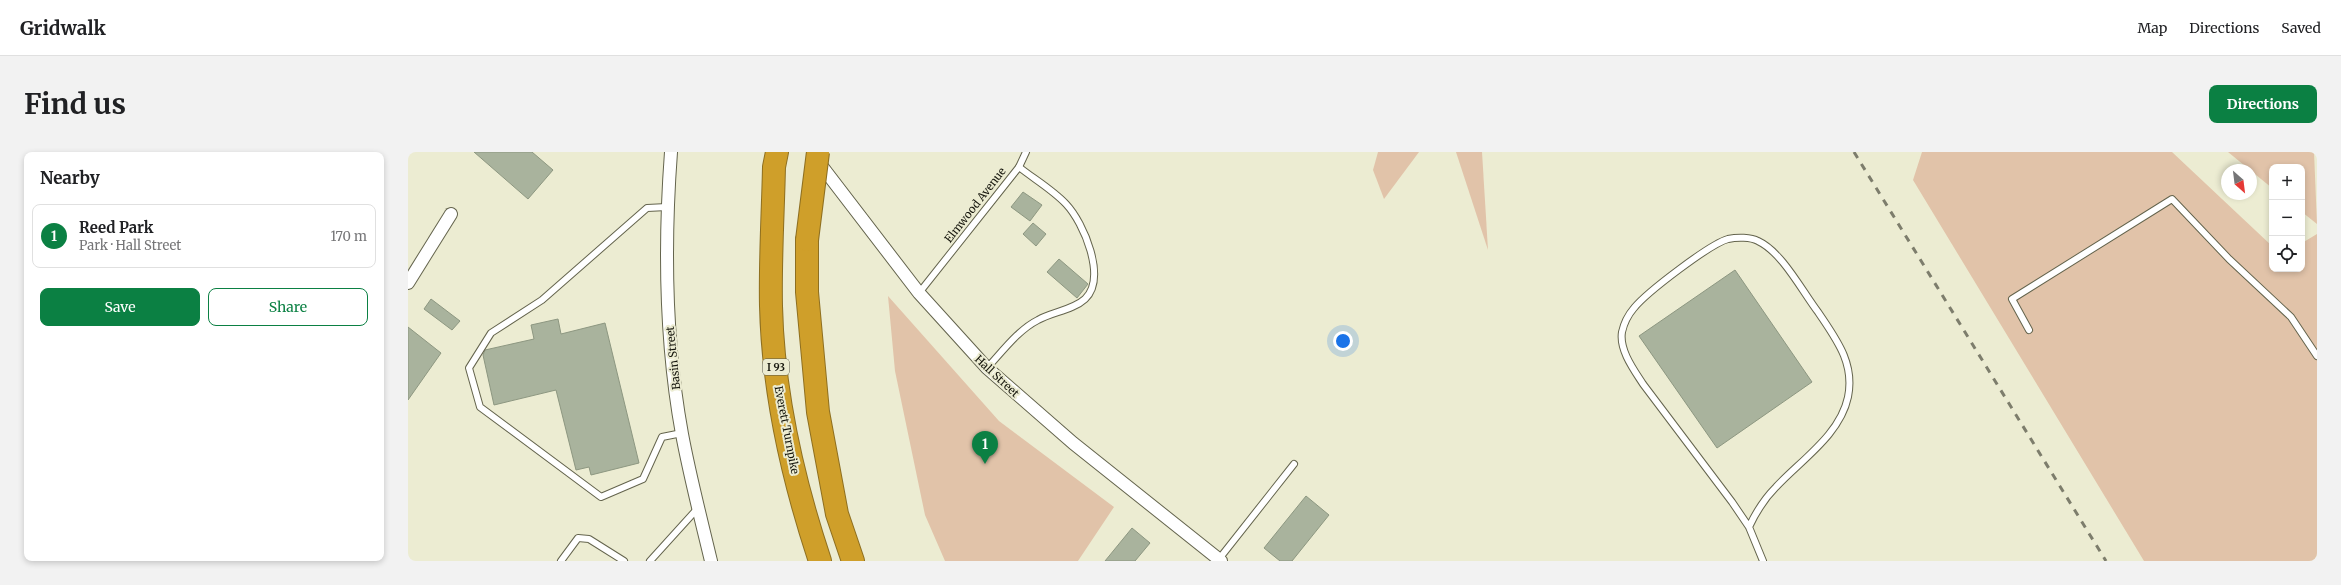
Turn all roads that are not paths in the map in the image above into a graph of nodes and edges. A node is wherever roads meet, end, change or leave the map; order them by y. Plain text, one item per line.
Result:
1 (671, 152) edge
2 (811, 152) edge
3 (818, 152) edge
4 (1026, 152) edge
5 (776, 160) edge
6 (1018, 167) junction
7 (667, 207) junction
8 (451, 214) dead end
9 (408, 283) edge
10 (918, 293) junction
11 (2029, 330) dead end
12 (2317, 356) edge
13 (987, 368) junction
14 (682, 433) junction
15 (1294, 464) dead end
16 (698, 508) junction
17 (837, 514) junction
18 (1749, 527) junction
19 (1220, 560) edge
20 (561, 561) edge
21 (624, 561) edge
22 (650, 561) edge
23 (711, 561) edge
24 (820, 561) edge
25 (853, 561) edge
26 (861, 561) edge
27 (1763, 561) edge

1 - 7 street, Basin Street
2 - 10 street, Hall Street
3 - 17 highway, bridge
4 - 6 lane
5 - 24 highway, Everett Turnpike / I 93
6 - 10 lane, Elmwood Avenue
6 - 13 lane, Elmwood Avenue
7 - 14 street, Basin Street
7 - 14 lane
8 - 9 street
10 - 13 street, Hall Street
11 - 12 lane
13 - 19 street, Hall Street
14 - 16 street, Basin Street
15 - 19 lane
16 - 22 lane
16 - 23 street, Basin Street
17 - 25 highway
17 - 26 highway
18 - 18 lane
18 - 27 lane
20 - 21 lane

